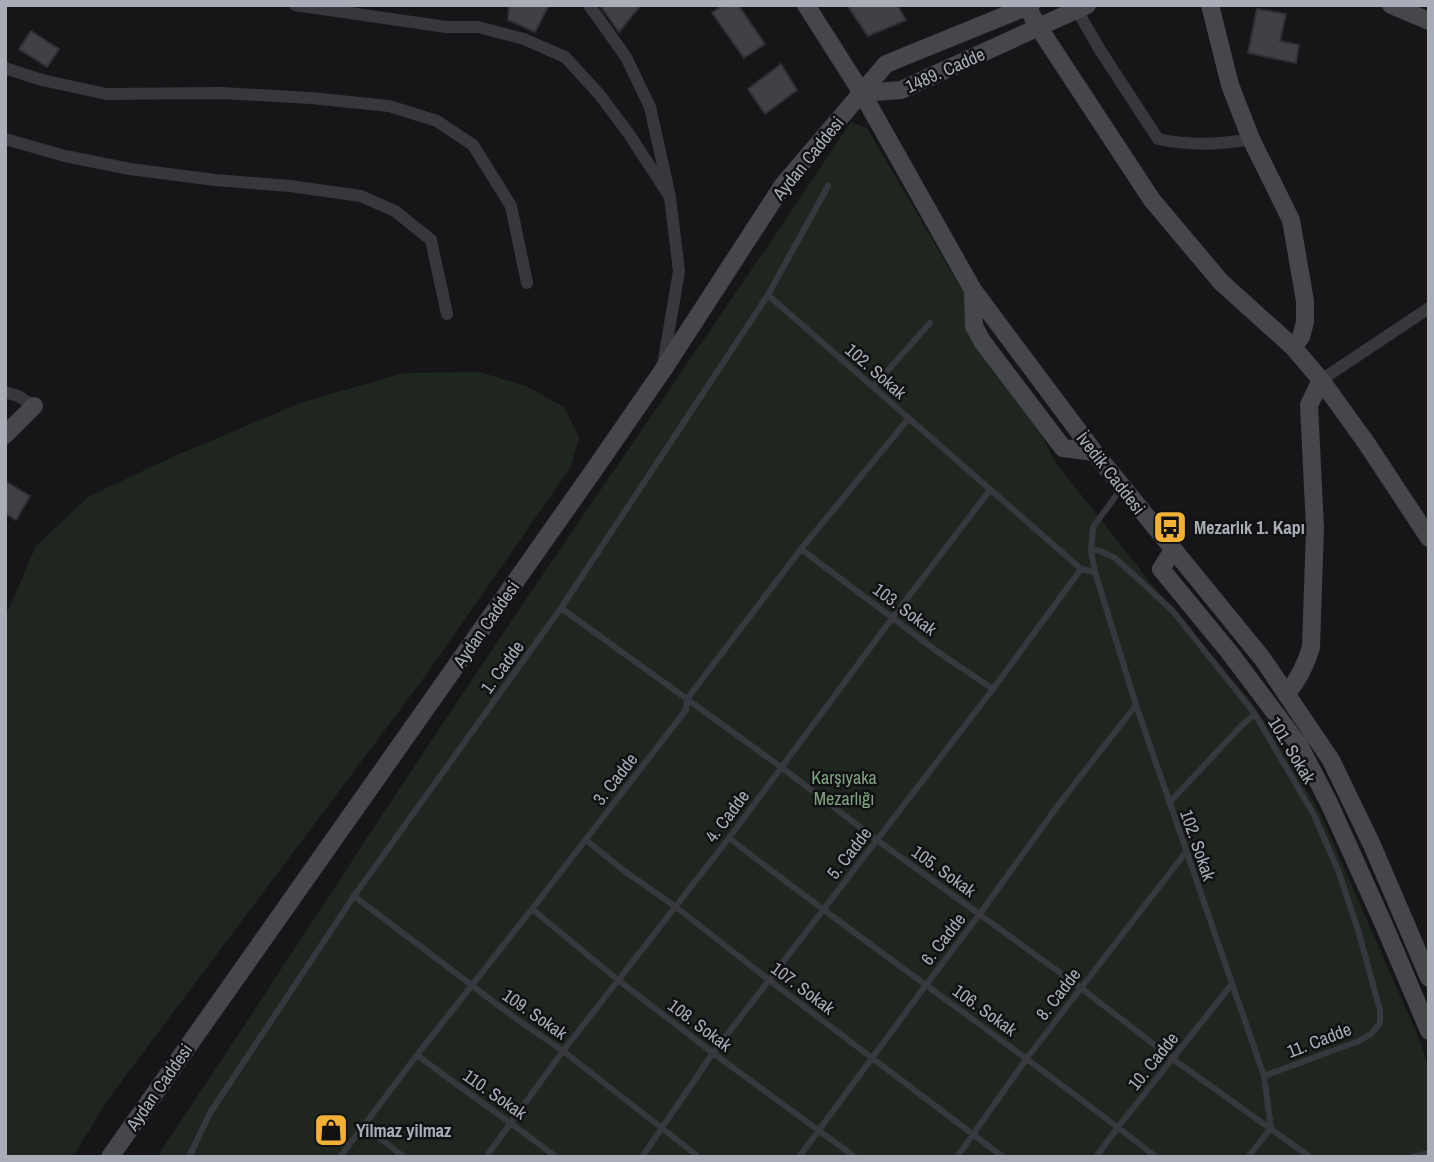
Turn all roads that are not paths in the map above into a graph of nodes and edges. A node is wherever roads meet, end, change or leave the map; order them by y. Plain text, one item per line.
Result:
1 (295, 5) edge
2 (589, 5) edge
3 (806, 5) edge
4 (1210, 5) edge
5 (1391, 5) edge
6 (1029, 6) edge
7 (1082, 8) edge
8 (1429, 21) edge
9 (1039, 28) junction
10 (5, 68) edge
11 (862, 93) junction
12 (5, 139) edge
13 (1251, 139) junction
14 (828, 186) dead end
15 (670, 197) junction
16 (527, 283) dead end
17 (768, 295) junction
18 (1429, 308) edge
19 (447, 314) dead end
20 (930, 323) dead end
21 (1293, 347) junction
22 (663, 370) junction
23 (1321, 380) junction
24 (873, 387) junction
25 (5, 392) edge
26 (34, 406) joint
27 (909, 418) junction
28 (5, 435) edge
29 (1122, 487) junction
30 (990, 490) junction
31 (1429, 538) edge
32 (801, 549) junction
33 (1173, 550) junction
34 (1091, 551) junction
35 (1081, 569) junction
36 (1095, 572) junction
37 (561, 608) junction
38 (893, 617) junction
39 (1262, 658) junction
40 (1244, 672) junction
41 (993, 689) junction
42 (1287, 693) junction
43 (687, 699) junction
44 (1136, 705) junction
45 (1255, 714) junction
46 (781, 766) junction
47 (1168, 803) junction
48 (729, 838) junction
49 (586, 840) junction
50 (877, 840) junction
51 (1372, 845) junction
52 (1185, 852) junction
53 (1351, 853) junction
54 (354, 896) junction
55 (676, 907) junction
56 (532, 909) junction
57 (822, 909) junction
58 (979, 915) junction
59 (1429, 978) edge
60 (618, 979) junction
61 (769, 980) junction
62 (1232, 984) junction
63 (926, 985) junction
64 (473, 986) junction
65 (1081, 988) junction
66 (1380, 1023) joint
67 (1429, 1031) edge
68 (563, 1051) junction
69 (713, 1053) junction
70 (417, 1055) junction
71 (1027, 1058) junction
72 (873, 1059) junction
73 (1173, 1059) junction
74 (1264, 1076) junction
75 (512, 1123) junction
76 (364, 1126) junction
77 (1118, 1127) junction
78 (663, 1128) junction
79 (1271, 1128) junction
80 (820, 1130) junction
81 (974, 1134) junction
82 (1429, 1153) edge
83 (110, 1157) edge
84 (188, 1157) edge
85 (340, 1157) edge
86 (404, 1157) edge
87 (486, 1157) edge
88 (556, 1157) edge
89 (642, 1157) edge
90 (699, 1157) edge
91 (799, 1157) edge
92 (855, 1157) edge
93 (957, 1157) edge
94 (1003, 1157) edge
95 (1096, 1157) edge
96 (1156, 1157) edge
97 (1248, 1157) edge
98 (1310, 1157) edge
99 (1412, 1157) edge

1 - 15 street
2 - 15 street
3 - 11 street
4 - 13 street
5 - 8 street
6 - 9 street
6 - 11 street, 1489. Cadde
7 - 9 street, 1489. Cadde
7 - 13 street
9 - 11 street, 1489. Cadde
9 - 21 street
10 - 16 street
11 - 22 street, Aydan Caddesi
11 - 29 street, İvedik Caddesi
12 - 19 street
13 - 21 street
14 - 17 lane, 1. Cadde
15 - 22 street
17 - 24 lane, 102. Sokak
17 - 37 lane, 1. Cadde
18 - 23 street
20 - 24 lane
21 - 23 street
22 - 83 street, Aydan Caddesi
23 - 31 street
23 - 42 street
24 - 27 lane, 102. Sokak
25 - 26 street
26 - 28 street
27 - 30 lane, 102. Sokak
27 - 32 lane, 3. Cadde
29 - 33 street, İvedik Caddesi
29 - 34 lane, 102. Sokak
30 - 35 lane, 102. Sokak
30 - 38 lane, 4. Cadde
32 - 38 lane, 103. Sokak
32 - 43 lane, 3. Cadde
33 - 39 street, İvedik Caddesi
33 - 40 street
34 - 36 lane, 102. Sokak
34 - 45 lane, 101. Sokak
35 - 36 lane, 102. Sokak
35 - 41 lane, 5. Cadde
36 - 44 lane, 102. Sokak
37 - 43 lane, 105. Sokak
37 - 54 lane, 1. Cadde
38 - 41 lane, 103. Sokak
38 - 46 lane, 4. Cadde
39 - 40 street
39 - 42 street, İvedik Caddesi
40 - 53 street
41 - 50 lane, 5. Cadde
42 - 51 street, İvedik Caddesi
43 - 46 lane, 105. Sokak
43 - 49 lane, 3. Cadde
44 - 47 lane, 102. Sokak
44 - 58 lane, 6. Cadde
45 - 47 lane
45 - 66 lane, 101. Sokak
46 - 48 lane, 4. Cadde
46 - 50 lane, 105. Sokak
47 - 52 lane, 102. Sokak
48 - 55 lane, 4. Cadde
48 - 57 lane, 106. Sokak
49 - 55 lane, 107. Sokak
49 - 56 lane, 3. Cadde
50 - 57 lane, 5. Cadde
50 - 58 lane, 105. Sokak
51 - 53 street
51 - 59 street, İvedik Caddesi
52 - 62 lane, 102. Sokak
52 - 65 lane, 8. Cadde
53 - 67 street
54 - 64 lane, 109. Sokak
54 - 84 lane, 1. Cadde
55 - 60 lane, 4. Cadde
55 - 61 lane, 107. Sokak
56 - 60 lane, 108. Sokak
56 - 64 lane, 3. Cadde
57 - 61 lane, 5. Cadde
57 - 63 lane, 106. Sokak
58 - 63 lane, 6. Cadde
58 - 65 lane, 105. Sokak
60 - 68 lane, 4. Cadde
60 - 69 lane, 108. Sokak
61 - 69 lane, 5. Cadde
61 - 72 lane, 107. Sokak
62 - 73 lane, 10. Cadde
62 - 74 lane, 102. Sokak
63 - 71 lane, 106. Sokak
63 - 72 lane, 6. Cadde
64 - 68 lane, 109. Sokak
64 - 70 lane, 3. Cadde
65 - 71 lane, 8. Cadde
65 - 73 lane, 105. Sokak
66 - 74 lane, 11. Cadde
68 - 75 lane, 4. Cadde
68 - 78 lane, 109. Sokak
69 - 78 lane, 5. Cadde
69 - 80 lane, 108. Sokak
70 - 75 lane, 110. Sokak
70 - 76 lane, 3. Cadde
71 - 77 lane, 106. Sokak
71 - 81 lane, 8. Cadde
72 - 80 lane, 6. Cadde
72 - 81 lane, 107. Sokak
73 - 77 lane, 10. Cadde
73 - 79 lane, 105. Sokak
74 - 79 lane, 102. Sokak
75 - 87 lane, 4. Cadde
75 - 88 lane, 110. Sokak
76 - 85 lane, 3. Cadde
76 - 86 lane
77 - 95 lane, 10. Cadde
77 - 96 lane, 106. Sokak
78 - 89 lane, 5. Cadde
78 - 90 lane, 109. Sokak
79 - 97 lane
79 - 98 lane, 105. Sokak
80 - 91 lane, 6. Cadde
80 - 92 lane, 108. Sokak
81 - 93 lane, 8. Cadde
81 - 94 lane, 107. Sokak
82 - 99 lane

